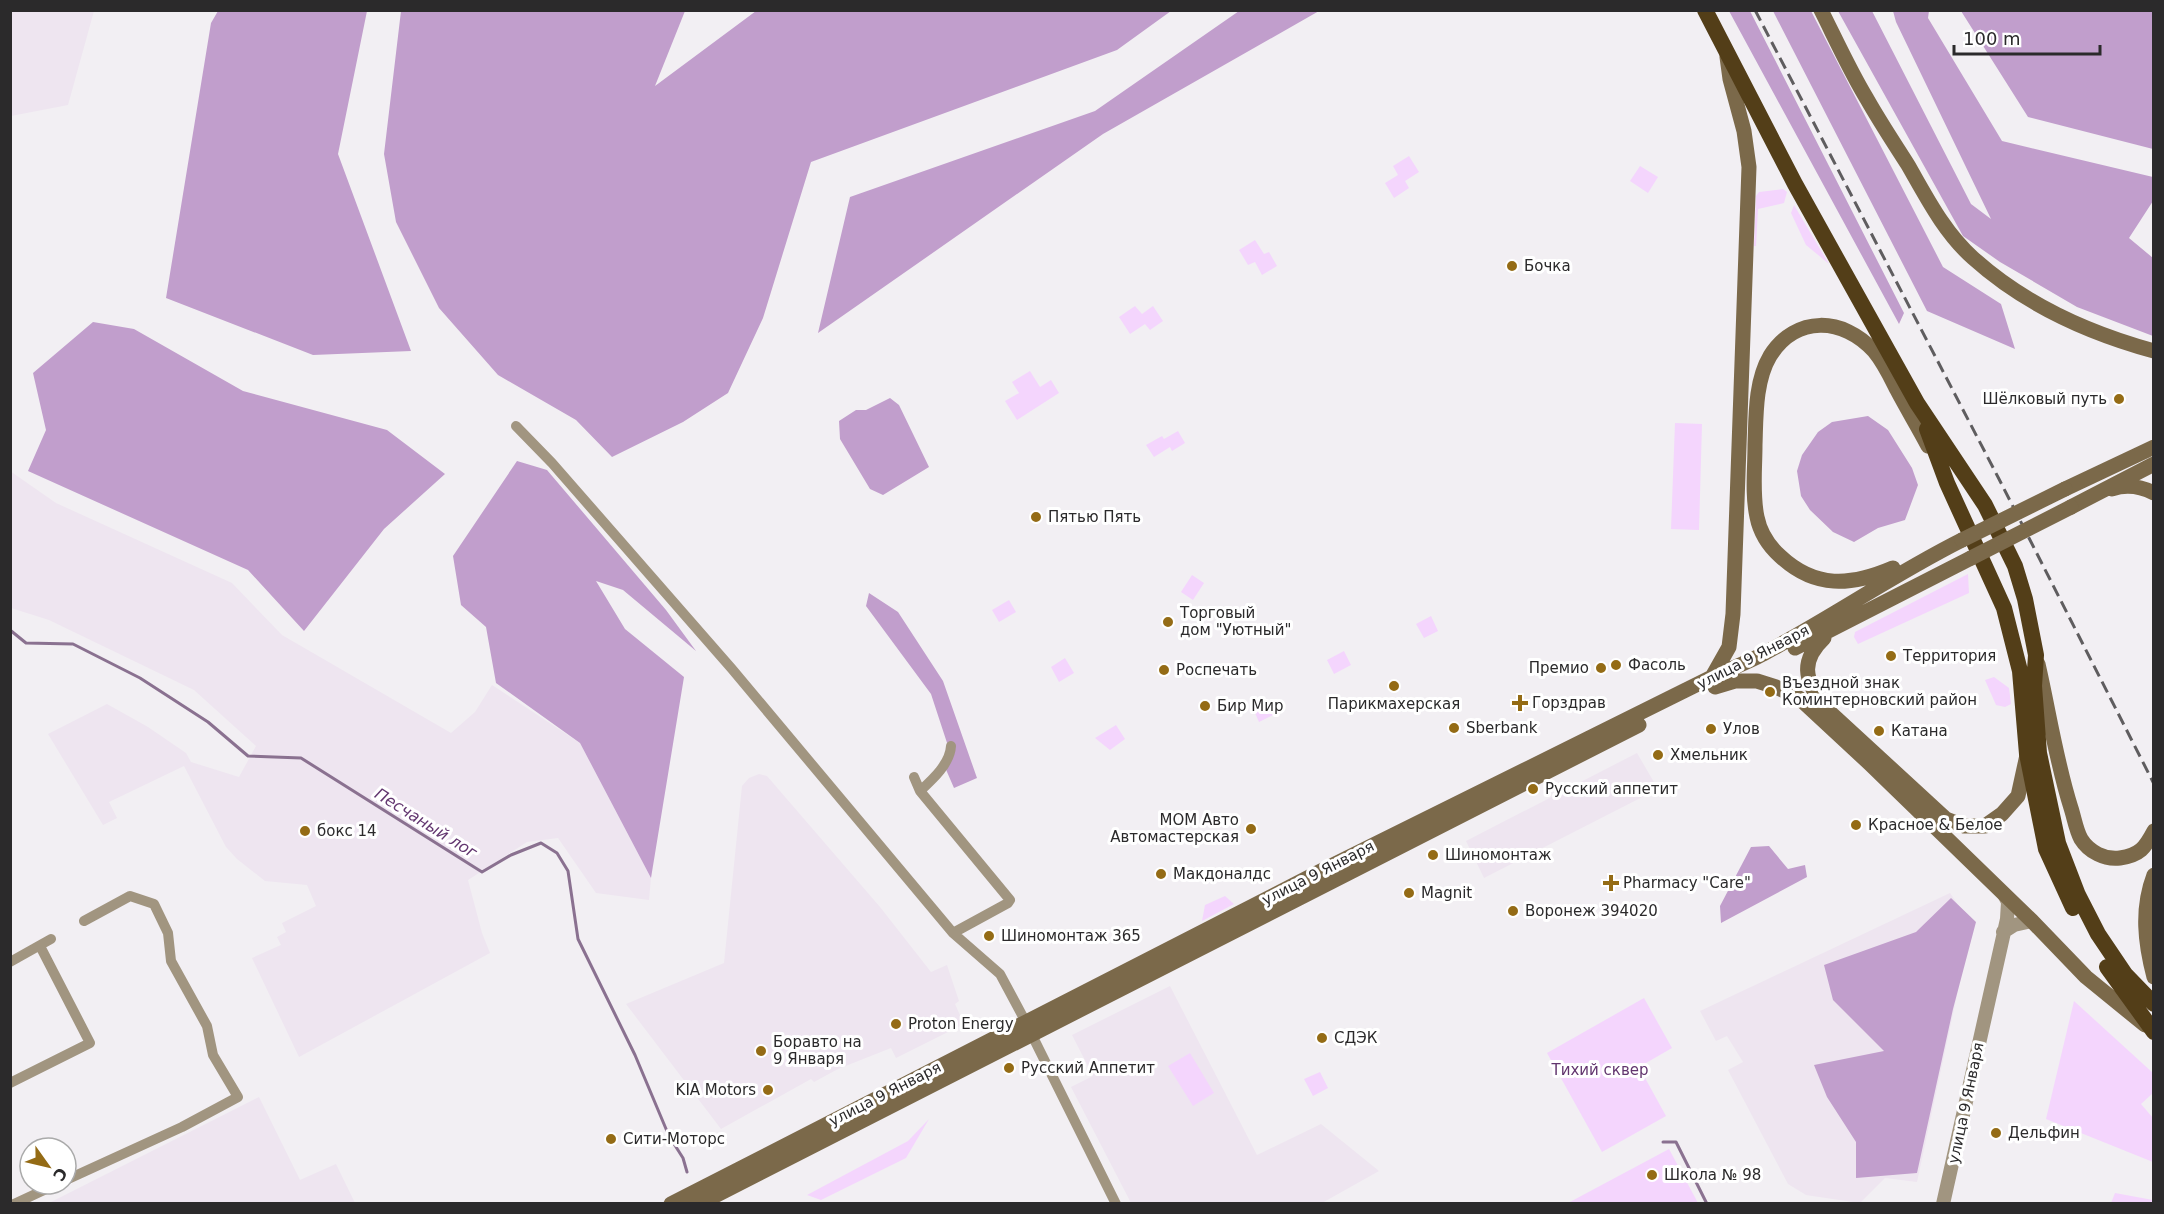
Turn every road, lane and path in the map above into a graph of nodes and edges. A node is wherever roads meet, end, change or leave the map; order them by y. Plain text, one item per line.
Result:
1 (1705, 10) edge
2 (1821, 10) edge
3 (1726, 51) junction
4 (2104, 336) junction
5 (2154, 351) edge
6 (2154, 359) edge
7 (1917, 403) junction
8 (516, 426) dead end
9 (2154, 436) edge
10 (2154, 447) edge
11 (2154, 464) edge
12 (2111, 466) junction
13 (1947, 483) junction
14 (2097, 493) junction
15 (2154, 494) edge
16 (1955, 543) junction
17 (1839, 624) junction
18 (2036, 656) junction
19 (1714, 682) junction
20 (951, 746) dead end
21 (2027, 754) junction
22 (914, 777) dead end
23 (920, 791) junction
24 (2154, 831) edge
25 (2154, 875) edge
26 (2004, 894) junction
27 (84, 921) dead end
28 (2032, 921) junction
29 (2003, 932) junction
30 (953, 933) junction
31 (51, 939) dead end
32 (40, 945) junction
33 (10, 962) edge
34 (2154, 978) edge
35 (2154, 1004) edge
36 (1028, 1028) junction
37 (2153, 1031) edge
38 (930, 1079) junction
39 (10, 1083) edge
40 (78, 1175) edge
41 (30, 1196) edge
42 (14, 1203) edge
43 (671, 1203) edge
44 (699, 1203) edge
45 (1116, 1203) edge
46 (1943, 1203) edge

1 - 3 highway
2 - 4 main road
3 - 7 highway
3 - 19 main road
4 - 5 main road
4 - 6 main road
7 - 13 highway
7 - 18 highway
8 - 30 street
9 - 12 main road
10 - 12 main road
11 - 14 main road
12 - 16 main road, bridge
13 - 16 main road
13 - 21 highway
14 - 15 main road
14 - 17 main road, улица 9 Января, bridge
16 - 19 main road, улица 9 Января
17 - 19 main road, улица 9 Января
17 - 21 main road
18 - 24 main road
18 - 35 highway
19 - 26 main road
19 - 36 main road, улица 9 Января
20 - 23 street
21 - 37 highway
22 - 23 street
23 - 30 street
25 - 34 main road
26 - 28 main road
26 - 29 street, улица 9 Января
27 - 40 street
28 - 29 street
28 - 37 main road
29 - 46 street, улица 9 Января
30 - 36 street
31 - 32 street
32 - 33 street
32 - 39 street
36 - 38 main road, улица 9 Января
36 - 45 street
38 - 43 main road, улица 9 Января
38 - 44 main road, улица 9 Января
41 - 42 street

